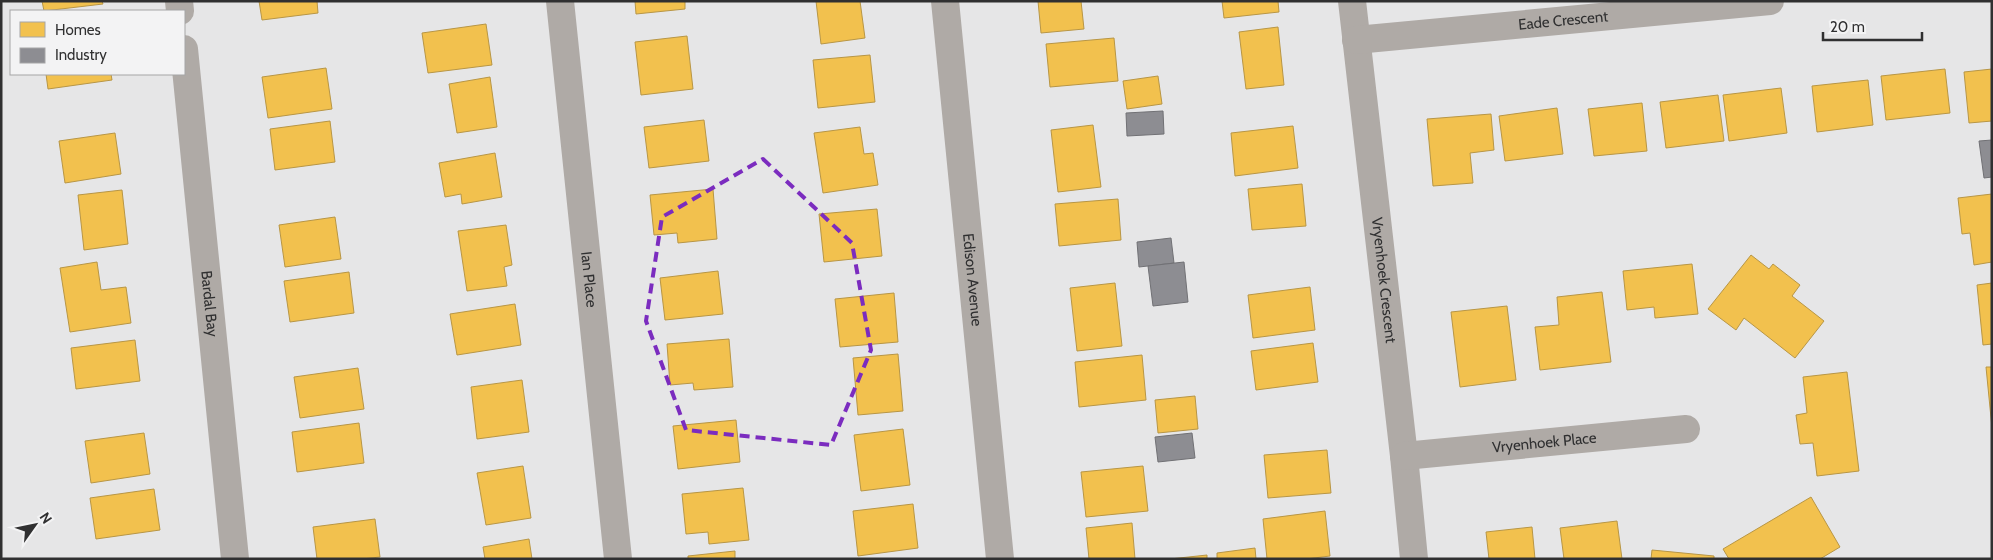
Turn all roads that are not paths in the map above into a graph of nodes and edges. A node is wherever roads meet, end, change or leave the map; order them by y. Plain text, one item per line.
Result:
1 (560, 1) edge
2 (945, 1) edge
3 (1352, 1) edge
4 (1770, 1) edge
5 (1356, 40) junction
6 (185, 60) edge
7 (1686, 429) dead end
8 (1404, 456) junction
9 (235, 559) edge
10 (618, 559) edge
11 (1000, 559) edge
12 (1414, 559) edge

1 - 10 street, Ian Place
2 - 11 street, Edison Avenue
3 - 5 street, Vryenhoek Crescent
4 - 5 street, Eade Crescent
5 - 8 street, Vryenhoek Crescent
6 - 9 street, Bardal Bay
7 - 8 street, Vryenhoek Place
8 - 12 street, Vryenhoek Crescent

